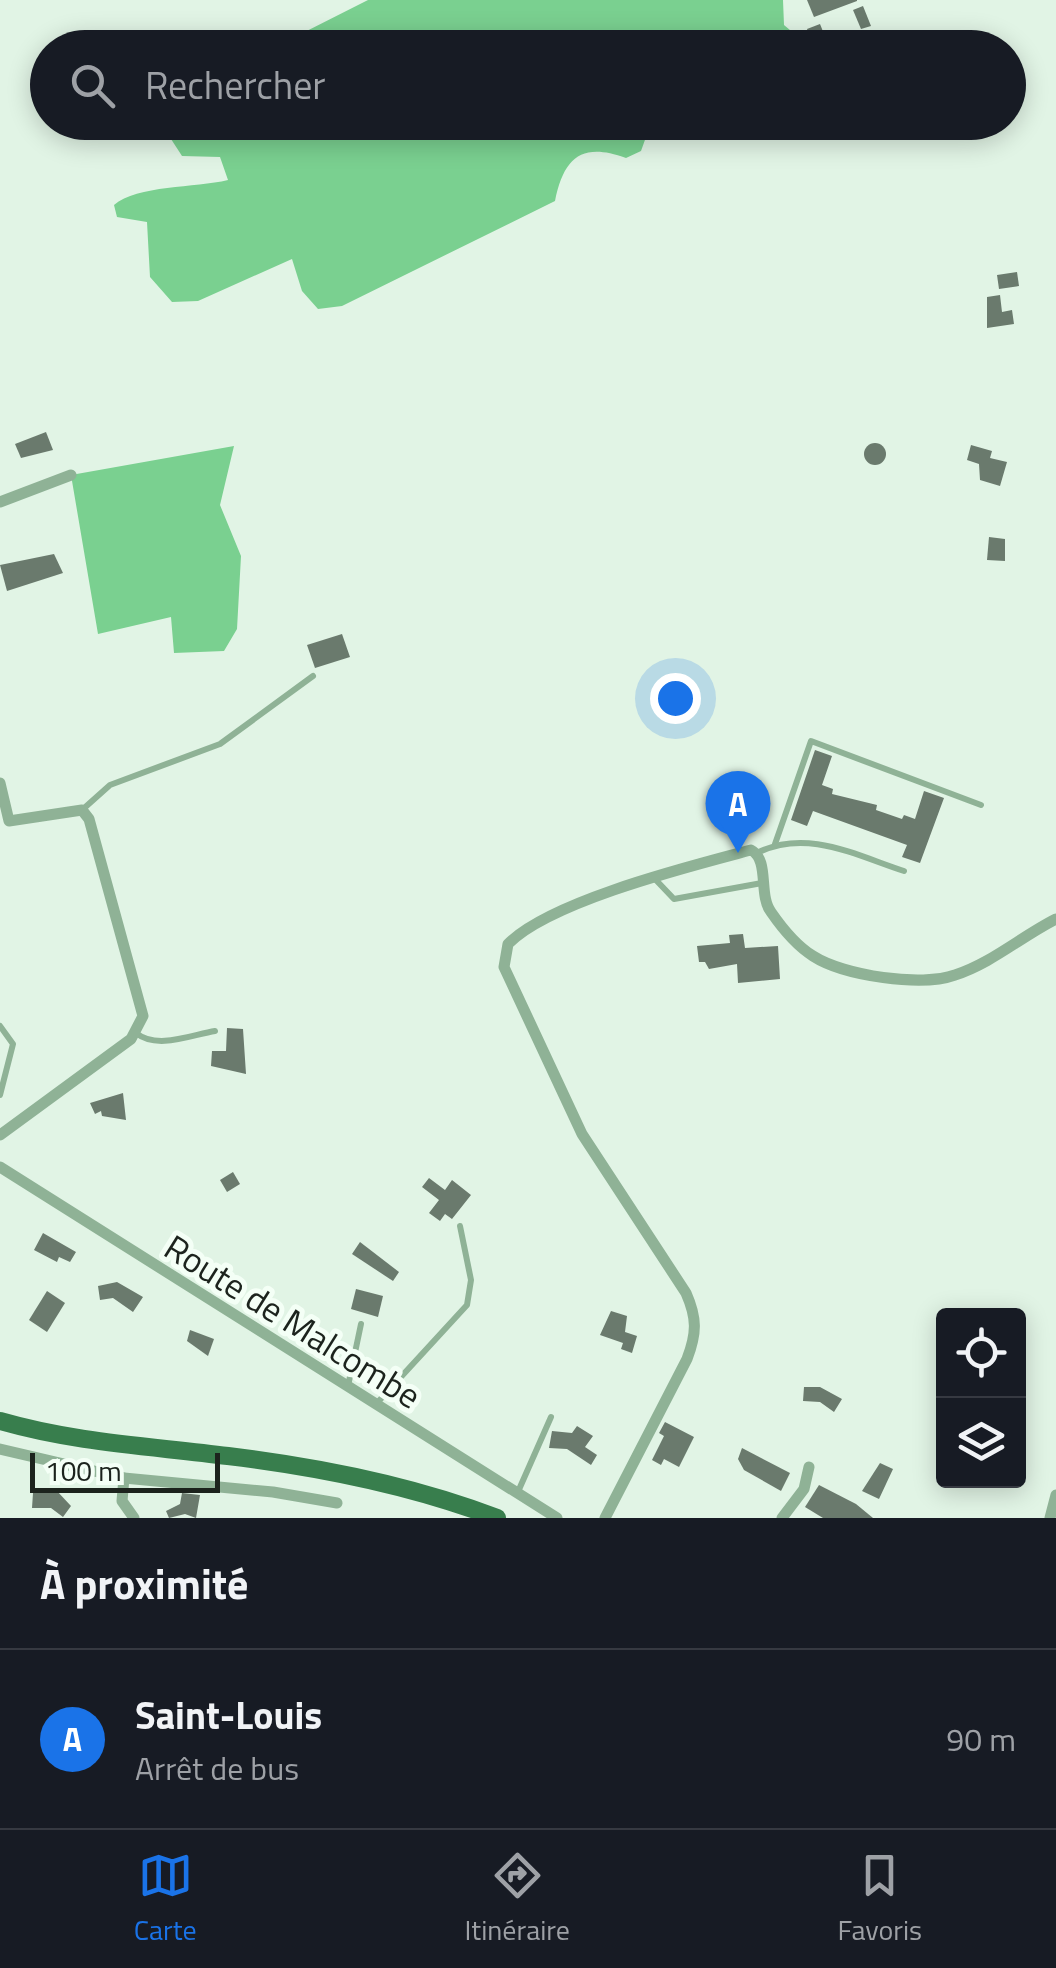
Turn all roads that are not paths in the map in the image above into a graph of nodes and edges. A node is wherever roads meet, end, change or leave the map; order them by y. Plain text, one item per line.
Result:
1 (70, 475) dead end
2 (0, 502) edge
3 (313, 676) dead end
4 (0, 783) edge
5 (981, 805) dead end
6 (82, 810) junction
7 (774, 844) junction
8 (757, 852) junction
9 (904, 871) dead end
10 (652, 876) junction
11 (762, 884) junction
12 (1056, 919) edge
13 (0, 1026) edge
14 (216, 1031) dead end
15 (136, 1033) junction
16 (0, 1095) edge
17 (0, 1135) edge
18 (0, 1167) edge
19 (460, 1226) dead end
20 (360, 1324) dead end
21 (348, 1388) junction
22 (375, 1406) junction
23 (551, 1418) dead end
24 (0, 1422) edge
25 (0, 1449) edge
26 (809, 1467) dead end
27 (124, 1478) junction
28 (516, 1495) junction
29 (1056, 1495) edge
30 (337, 1503) dead end
31 (134, 1518) edge
32 (497, 1518) edge
33 (558, 1518) edge
34 (605, 1518) edge
35 (782, 1518) edge
36 (1050, 1518) edge

1 - 2 street
3 - 6 lane
4 - 6 street
5 - 7 lane
6 - 15 street
7 - 8 lane
7 - 9 lane
8 - 10 street
8 - 11 street
10 - 11 lane
10 - 34 street
11 - 12 street
13 - 16 lane
14 - 15 lane
15 - 17 street
18 - 21 street, Route de Malcombe
19 - 22 lane
20 - 21 lane
21 - 22 street, Route de Malcombe
22 - 28 street, Route de Malcombe
23 - 28 lane
24 - 32 main road
25 - 27 street
26 - 35 street
27 - 30 street
27 - 31 street
28 - 33 street, Route de Malcombe
29 - 36 street

